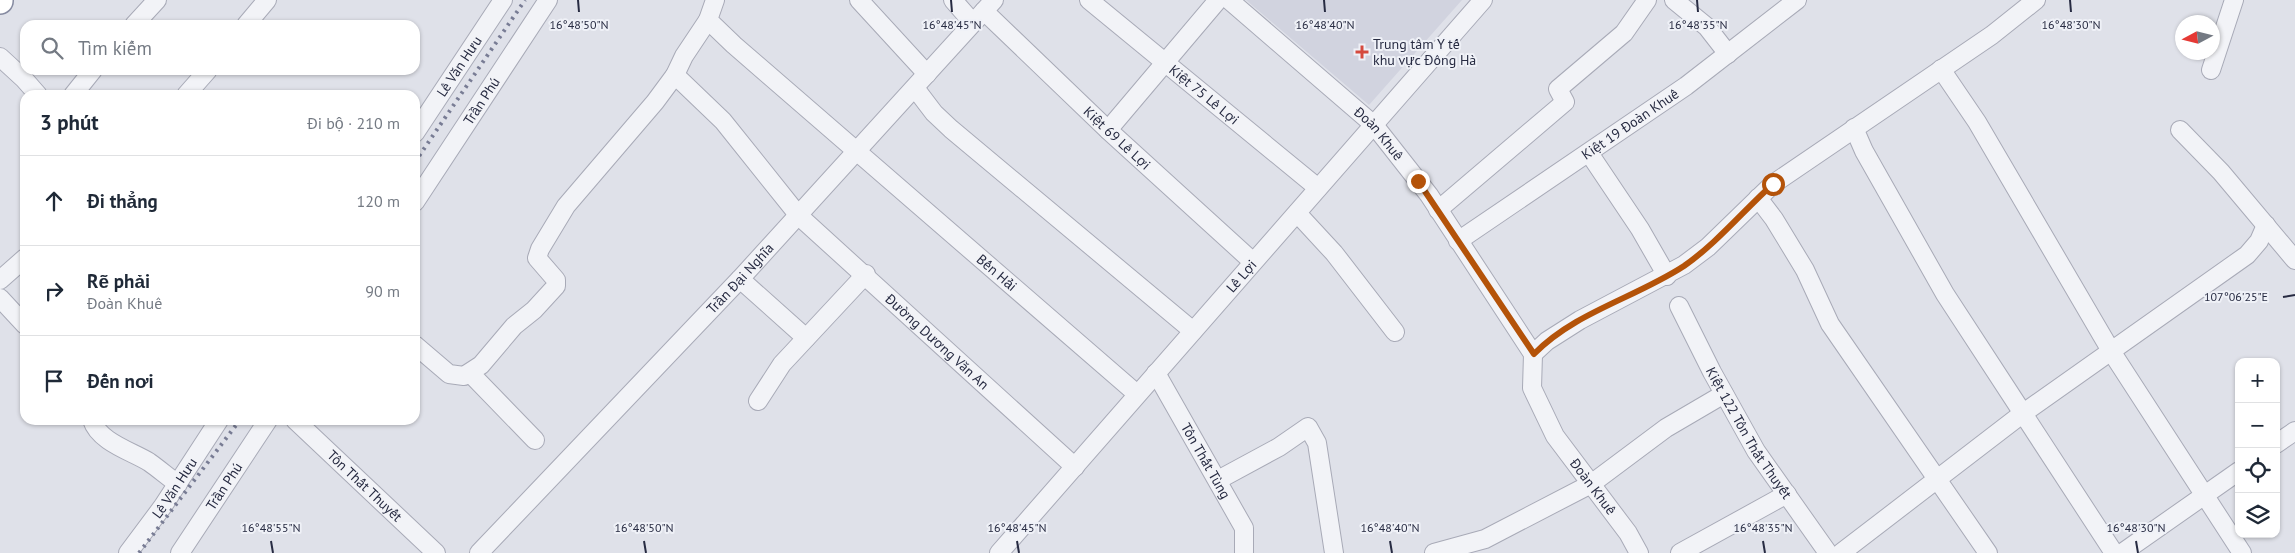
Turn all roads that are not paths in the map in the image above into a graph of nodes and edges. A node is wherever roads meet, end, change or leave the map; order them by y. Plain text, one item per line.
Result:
1 (157, 0) edge
2 (267, 0) edge
3 (503, 0) edge
4 (548, 0) edge
5 (715, 0) edge
6 (858, 0) edge
7 (953, 0) edge
8 (1089, 0) edge
9 (1218, 0) edge
10 (1229, 0) edge
11 (1483, 0) edge
12 (1646, 0) edge
13 (1674, 0) edge
14 (1797, 0) edge
15 (2036, 0) edge
16 (2234, 0) edge
17 (984, 11) edge
18 (139, 20) edge
19 (250, 20) edge
20 (708, 20) junction
21 (1728, 54) junction
22 (0, 57) edge
23 (1166, 63) junction
24 (1941, 69) junction
25 (2211, 70) dead end
26 (927, 74) junction
27 (89, 75) edge
28 (204, 75) edge
29 (676, 75) junction
30 (915, 88) junction
31 (34, 90) edge
32 (77, 90) edge
33 (190, 90) edge
34 (1374, 125) junction
35 (420, 126) edge
36 (1854, 128) junction
37 (1108, 130) junction
38 (2180, 130) dead end
39 (858, 151) junction
40 (1589, 153) junction
41 (1318, 188) junction
42 (420, 194) edge
43 (1758, 198) junction
44 (1438, 210) junction
45 (1297, 213) junction
46 (799, 216) junction
47 (2266, 225) junction
48 (1458, 241) junction
49 (2295, 260) edge
50 (20, 262) edge
51 (1253, 262) junction
52 (866, 274) junction
53 (1666, 276) junction
54 (740, 279) junction
55 (0, 280) edge
56 (0, 298) edge
57 (1679, 306) dead end
58 (20, 320) edge
59 (1193, 331) junction
60 (1395, 332) dead end
61 (806, 338) junction
62 (420, 349) edge
63 (2111, 351) junction
64 (1534, 354) junction
65 (1156, 373) junction
66 (471, 374) junction
67 (1137, 394) junction
68 (1724, 394) junction
69 (758, 401) dead end
70 (2022, 414) junction
71 (94, 425) edge
72 (216, 425) edge
73 (265, 425) edge
74 (299, 425) edge
75 (2295, 431) edge
76 (536, 440) dead end
77 (2280, 441) edge
78 (1075, 467) junction
79 (2235, 474) edge
80 (1218, 480) junction
81 (1936, 480) junction
82 (178, 484) junction
83 (1591, 484) junction
84 (1787, 494) junction
85 (2206, 495) junction
86 (1488, 546) edge
87 (128, 553) edge
88 (180, 553) edge
89 (436, 553) edge
90 (479, 553) edge
91 (1000, 553) edge
92 (1244, 553) edge
93 (1334, 553) edge
94 (1434, 553) edge
95 (1639, 553) edge
96 (1680, 553) edge
97 (1828, 553) edge
98 (1842, 553) edge
99 (1988, 553) edge
100 (2114, 553) edge
101 (2122, 553) edge
102 (2242, 553) edge

1 - 18 street
2 - 19 street
3 - 35 street, Lê Văn Hưu
4 - 42 street, Trần Phú
5 - 20 street
6 - 26 street
7 - 17 street, Kiệt 69 Lê Lợi
8 - 23 street, Kiệt 75 Lê Lợi
9 - 23 street
10 - 34 street, Đoàn Khuê
11 - 34 street, Lê Lợi
12 - 44 street
13 - 21 street
14 - 21 street, Kiệt 19 Đoàn Khuê
15 - 24 street
16 - 25 street
17 - 26 street, Trần Đại Nghĩa
17 - 37 street, Kiệt 69 Lê Lợi
20 - 29 street
20 - 39 street, Bến Hải
21 - 40 street, Kiệt 19 Đoàn Khuê
22 - 31 street
23 - 37 street
23 - 41 street, Kiệt 75 Lê Lợi
24 - 36 street
24 - 63 street
26 - 30 street, Trần Đại Nghĩa
27 - 32 street
28 - 33 street
29 - 46 street, Đường Dương Văn An
29 - 66 street
30 - 39 street, Trần Đại Nghĩa
30 - 59 street
34 - 41 street, Lê Lợi
34 - 44 street, Đoàn Khuê
36 - 43 street
36 - 70 street
37 - 51 street, Kiệt 69 Lê Lợi
38 - 47 street
39 - 46 street, Trần Đại Nghĩa
39 - 67 street, Bến Hải
40 - 48 street, Kiệt 19 Đoàn Khuê
40 - 53 street
41 - 45 street, Lê Lợi
43 - 53 street
43 - 81 street
44 - 48 street, Đoàn Khuê
45 - 51 street, Lê Lợi
45 - 60 street
46 - 52 street, Đường Dương Văn An
46 - 54 street, Trần Đại Nghĩa
47 - 49 street
47 - 63 street
48 - 64 street, Đoàn Khuê
50 - 55 street
51 - 59 street, Lê Lợi
52 - 61 street
52 - 78 street, Đường Dương Văn An
53 - 64 street
54 - 61 street
54 - 90 street, Trần Đại Nghĩa
56 - 58 street
57 - 68 street, Kiệt 122 Tôn Thất Thuyết
59 - 65 street, Lê Lợi
61 - 69 street
62 - 66 street
63 - 70 street
63 - 85 street
64 - 83 street, Đoàn Khuê
65 - 67 street, Lê Lợi
65 - 80 street, Tôn Thất Tùng
66 - 76 street
67 - 78 street, Lê Lợi
68 - 83 street
68 - 84 street, Kiệt 122 Tôn Thất Thuyết
70 - 81 street
70 - 100 street
71 - 82 street
72 - 82 street, Lê Văn Hưu
73 - 88 street, Trần Phú
74 - 89 street, Tôn Thất Thuyết
75 - 77 street
78 - 91 street, Lê Lợi
79 - 85 street
80 - 92 street, Tôn Thất Tùng
80 - 93 street
81 - 98 street
81 - 99 street
82 - 87 street, Lê Văn Hưu
83 - 86 street
83 - 95 street, Đoàn Khuê
84 - 96 street
84 - 97 street, Kiệt 122 Tôn Thất Thuyết
85 - 101 street
85 - 102 street
86 - 94 street

